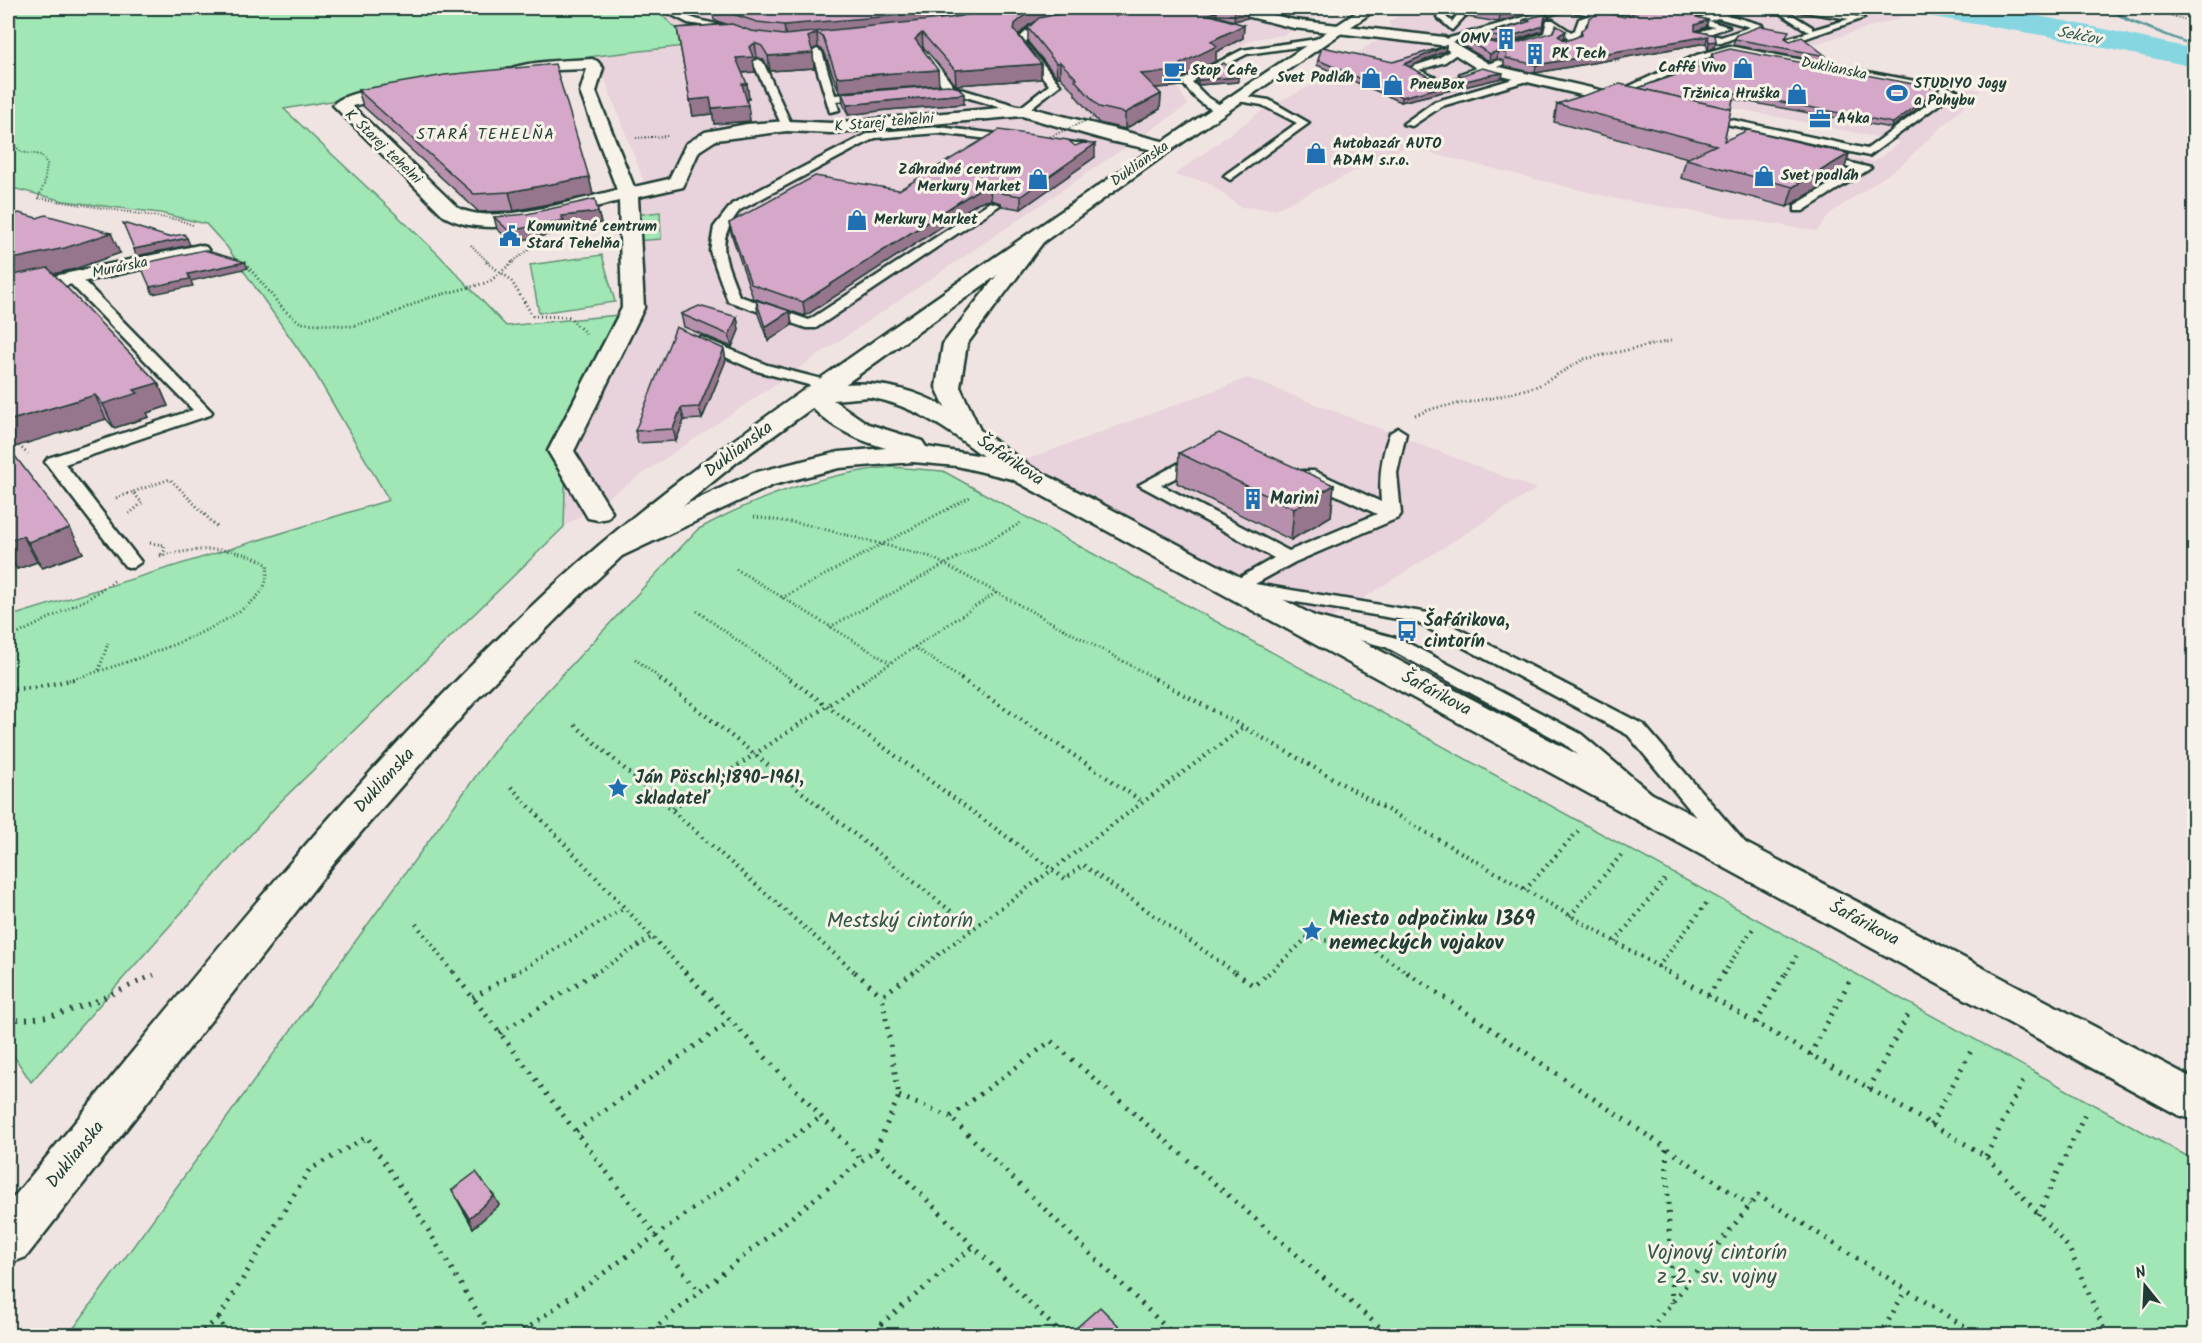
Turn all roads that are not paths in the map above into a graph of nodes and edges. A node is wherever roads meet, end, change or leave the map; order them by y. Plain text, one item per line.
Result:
1 (672, 8) edge
2 (912, 8) edge
3 (1235, 8) edge
4 (1371, 8) edge
5 (1564, 8) edge
6 (1570, 8) edge
7 (1776, 8) edge
8 (1799, 8) edge
9 (1445, 14) dead end
10 (1600, 14) junction
11 (1461, 16) dead end
12 (1611, 16) edge
13 (1531, 17) junction
14 (1473, 18) edge
15 (1069, 21) edge
16 (1550, 22) junction
17 (962, 25) edge
18 (951, 27) junction
19 (1452, 27) junction
20 (927, 30) edge
21 (1339, 30) junction
22 (1521, 31) edge
23 (1814, 32) junction
24 (1425, 38) junction
25 (1323, 40) junction
26 (1721, 40) junction
27 (1789, 40) edge
28 (756, 41) edge
29 (1444, 41) junction
30 (809, 42) edge
31 (820, 42) edge
32 (1476, 44) edge
33 (1515, 45) edge
34 (1457, 51) junction
35 (817, 52) dead end
36 (923, 52) edge
37 (758, 62) edge
38 (1492, 65) junction
39 (491, 76) edge
40 (1527, 78) junction
41 (423, 87) edge
42 (884, 94) edge
43 (1595, 94) junction
44 (1611, 97) junction
45 (831, 98) junction
46 (1236, 98) junction
47 (1219, 109) junction
48 (834, 110) dead end
49 (1016, 121) junction
50 (1408, 124) dead end
51 (787, 126) junction
52 (988, 134) edge
53 (1792, 136) junction
54 (1773, 145) edge
55 (1164, 147) junction
56 (1869, 153) junction
57 (1076, 154) edge
58 (1803, 154) edge
59 (1849, 165) junction
60 (1230, 176) dead end
61 (628, 195) junction
62 (994, 205) edge
63 (1799, 208) edge
64 (1037, 237) junction
65 (199, 251) edge
66 (8, 278) edge
67 (74, 278) junction
68 (40, 285) junction
69 (8, 292) edge
70 (683, 333) edge
71 (821, 390) junction
72 (969, 433) junction
73 (1398, 433) road end
74 (1215, 452) edge
75 (957, 458) junction
76 (1287, 466) edge
77 (1022, 473) junction
78 (598, 512) dead end
79 (1392, 514) junction
80 (612, 550) junction
81 (1288, 558) junction
82 (132, 562) road end
83 (1238, 587) junction
84 (1744, 859) junction
85 (2194, 1101) edge
86 (8, 1241) edge

1 - 28 lane
2 - 18 lane
3 - 21 street
4 - 21 street, Duklianska
5 - 13 lane
6 - 10 lane
7 - 23 lane
8 - 23 lane
9 - 19 lane
10 - 12 lane
10 - 16 lane
11 - 19 lane
13 - 16 lane
13 - 29 lane
14 - 19 lane
15 - 49 lane
16 - 22 lane
16 - 33 lane
17 - 18 lane
18 - 20 lane
19 - 24 lane
21 - 24 street
21 - 25 street, Duklianska
23 - 27 lane
24 - 29 street
25 - 46 street, Duklianska
25 - 47 lane
26 - 26 lane
26 - 43 lane
29 - 32 lane
29 - 34 street
30 - 31 lane
34 - 38 street
34 - 38 lane
35 - 45 lane
36 - 49 lane
37 - 51 lane
38 - 40 street
39 - 61 street
40 - 43 street
40 - 50 lane
41 - 61 street, K Starej tehelni
42 - 45 lane
43 - 44 street
44 - 53 lane
44 - 56 lane, Duklianska
45 - 48 lane
46 - 47 street, Duklianska
46 - 60 lane
47 - 55 street, Duklianska
49 - 51 street, K Starej tehelni
49 - 52 lane
49 - 55 street, K Starej tehelni
51 - 61 street, K Starej tehelni
53 - 54 lane
53 - 56 lane
55 - 64 street, Duklianska
56 - 59 lane
57 - 62 lane
58 - 59 lane
59 - 63 lane
61 - 78 street
64 - 71 street, Duklianska
64 - 72 street
65 - 67 street, Murárska
66 - 68 street, Murárska
67 - 68 street, Murárska
67 - 82 lane
68 - 69 street, Murárska
70 - 71 lane
71 - 72 street, Šafárikova
71 - 75 street, Šafárikova
71 - 80 street, Duklianska
72 - 77 street, Šafárikova
73 - 79 lane
74 - 81 lane
75 - 77 street
75 - 80 street
76 - 79 lane
77 - 83 street, Šafárikova
79 - 81 lane
80 - 86 street, Duklianska
81 - 83 lane
83 - 84 street, Šafárikova
83 - 84 lane
84 - 85 street, Šafárikova

